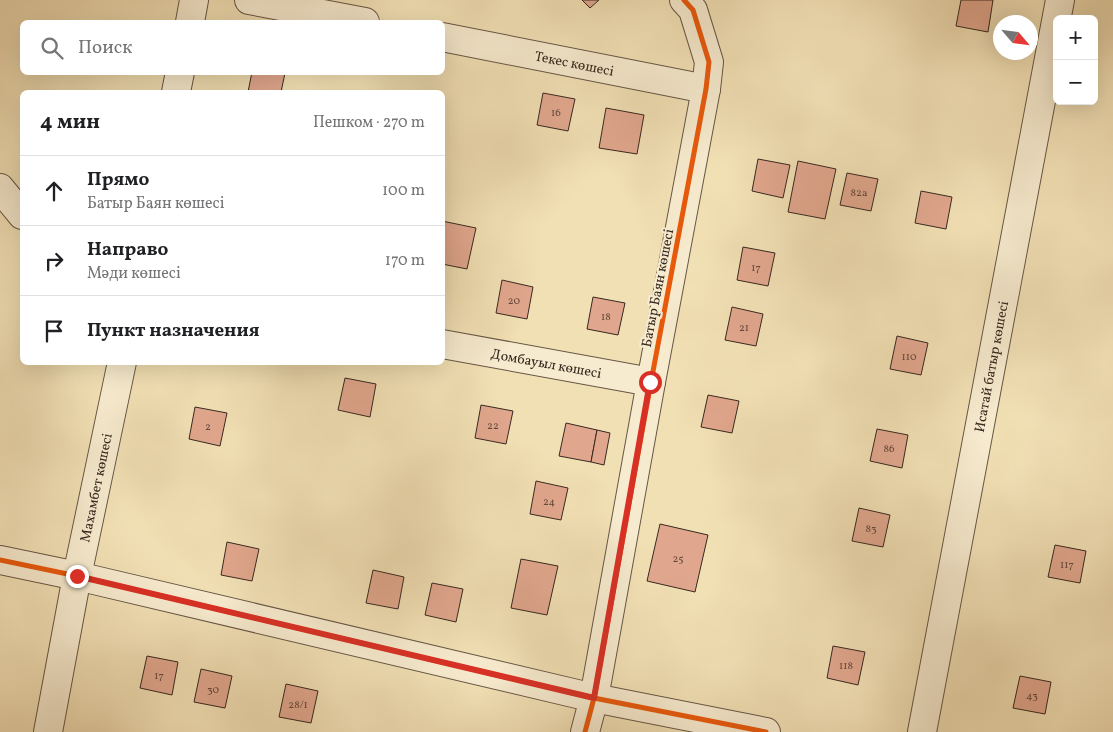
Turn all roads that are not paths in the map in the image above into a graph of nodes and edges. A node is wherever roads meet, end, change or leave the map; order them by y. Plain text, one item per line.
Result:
1 (194, 0) edge
2 (249, 0) edge
3 (1060, 0) edge
4 (693, 3) edge
5 (190, 20) edge
6 (354, 20) edge
7 (445, 39) edge
8 (179, 75) edge
9 (706, 88) junction
10 (176, 90) edge
11 (0, 188) edge
12 (20, 213) edge
13 (445, 345) edge
14 (121, 365) edge
15 (650, 382) junction
16 (0, 560) edge
17 (77, 576) junction
18 (594, 698) junction
19 (48, 732) edge
20 (585, 732) edge
21 (766, 732) edge
22 (922, 732) edge

1 - 5 street
2 - 6 street
3 - 22 street, Исатай батыр көшесі
4 - 9 street, Батыр Баян көшесі
7 - 9 street, Текес көшесі
8 - 10 street
9 - 15 street, Батыр Баян көшесі
11 - 12 street
13 - 15 street, Домбауыл көшесі
14 - 17 street, Махамбет көшесі
15 - 18 street, Батыр Баян көшесі
16 - 17 street
17 - 18 street
17 - 19 street, Махамбет көшесі
18 - 20 street, Батыр Баян көшесі
18 - 21 street

